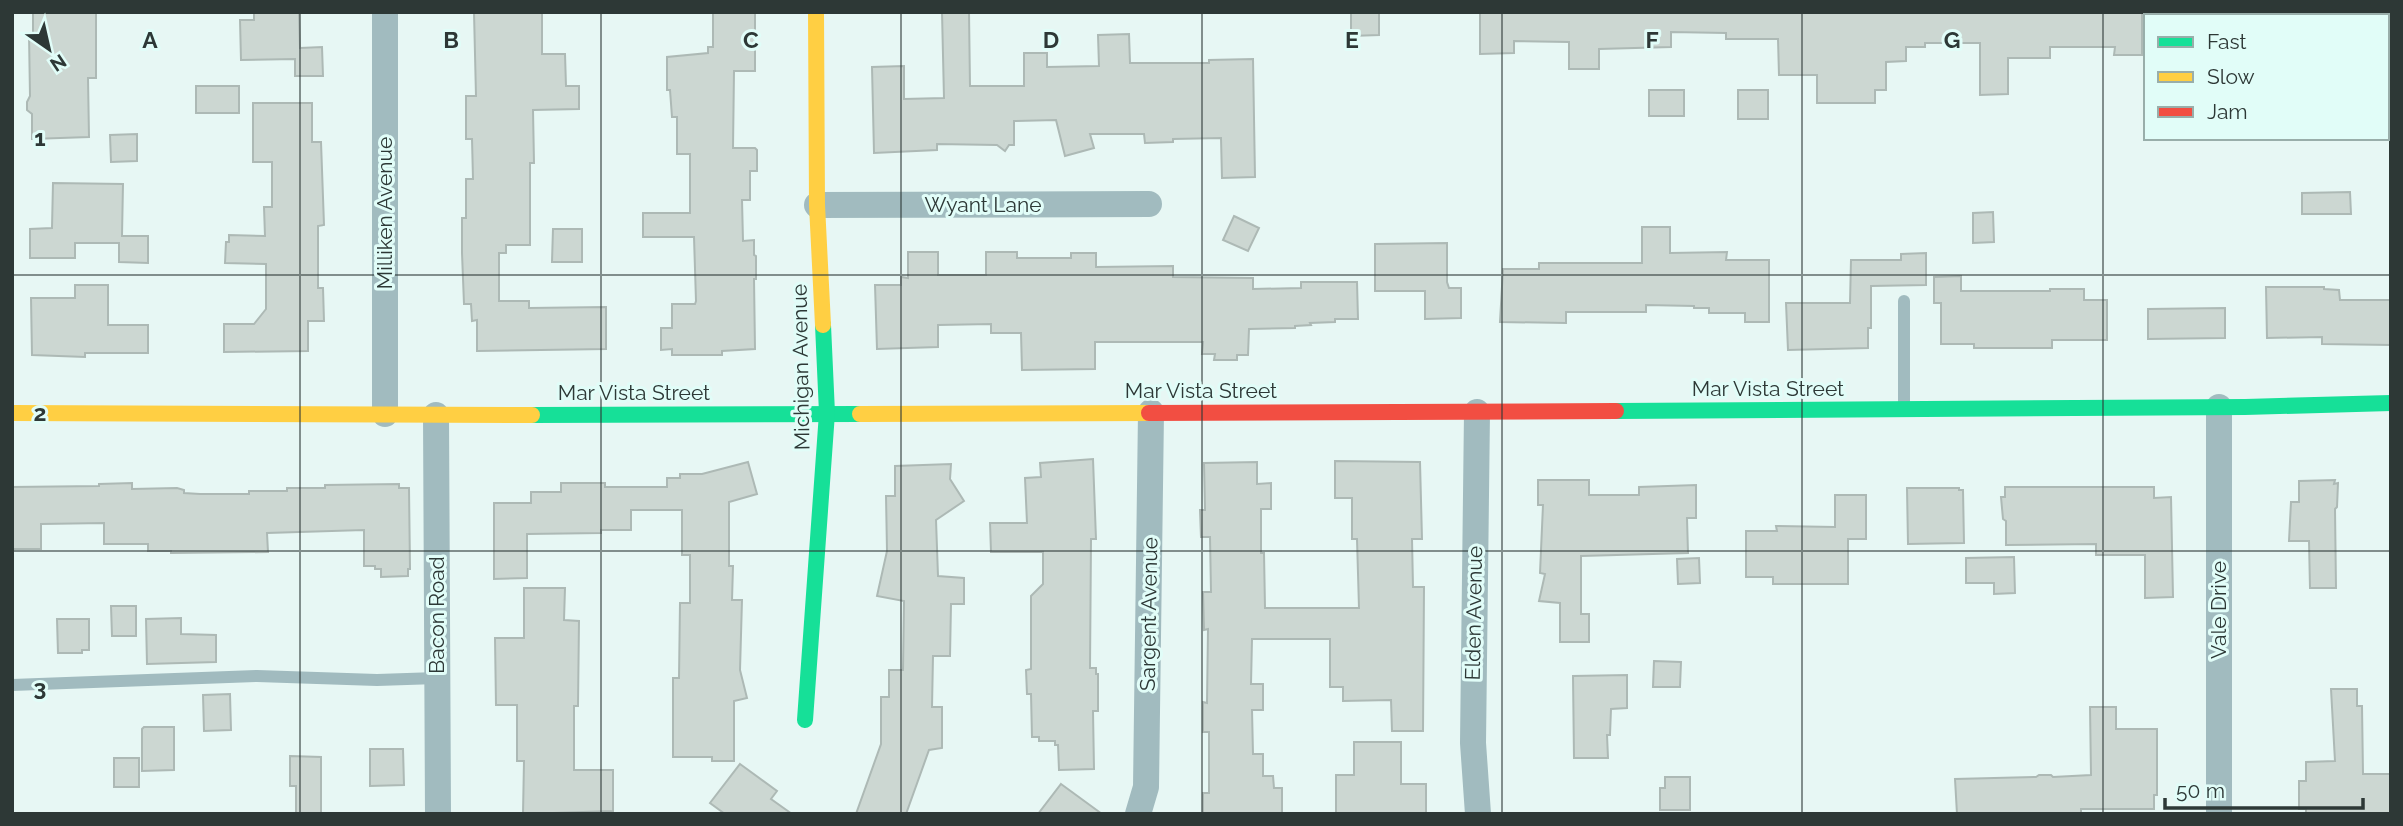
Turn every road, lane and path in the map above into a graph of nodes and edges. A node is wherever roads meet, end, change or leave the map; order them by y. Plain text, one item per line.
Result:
1 (385, 12) edge
2 (816, 12) edge
3 (1149, 204) dead end
4 (817, 205) junction
5 (1903, 301) dead end
6 (2391, 403) edge
7 (2219, 407) junction
8 (1904, 409) junction
9 (1151, 412) junction
10 (1477, 412) junction
11 (12, 413) edge
12 (827, 413) junction
13 (385, 414) junction
14 (436, 415) junction
15 (437, 678) junction
16 (12, 685) edge
17 (805, 720) dead end
18 (438, 814) edge
19 (1138, 814) edge
20 (1478, 814) edge
21 (2219, 814) edge

1 - 13 street, Milliken Avenue
2 - 4 street, Michigan Avenue
3 - 4 street, Wyant Lane
4 - 12 street, Michigan Avenue
5 - 8 lane
6 - 7 street, Mar Vista Street
7 - 8 street, Mar Vista Street
7 - 21 street, Vale Drive
8 - 10 street, Mar Vista Street
9 - 10 street, Mar Vista Street
9 - 12 street, Mar Vista Street
9 - 19 street, Sargent Avenue
10 - 20 street, Elden Avenue
11 - 13 street, Mar Vista Street
12 - 14 street, Mar Vista Street
12 - 17 street, Michigan Avenue
13 - 14 street, Mar Vista Street
14 - 15 street, Bacon Road
15 - 16 lane
15 - 18 street, Bacon Road

